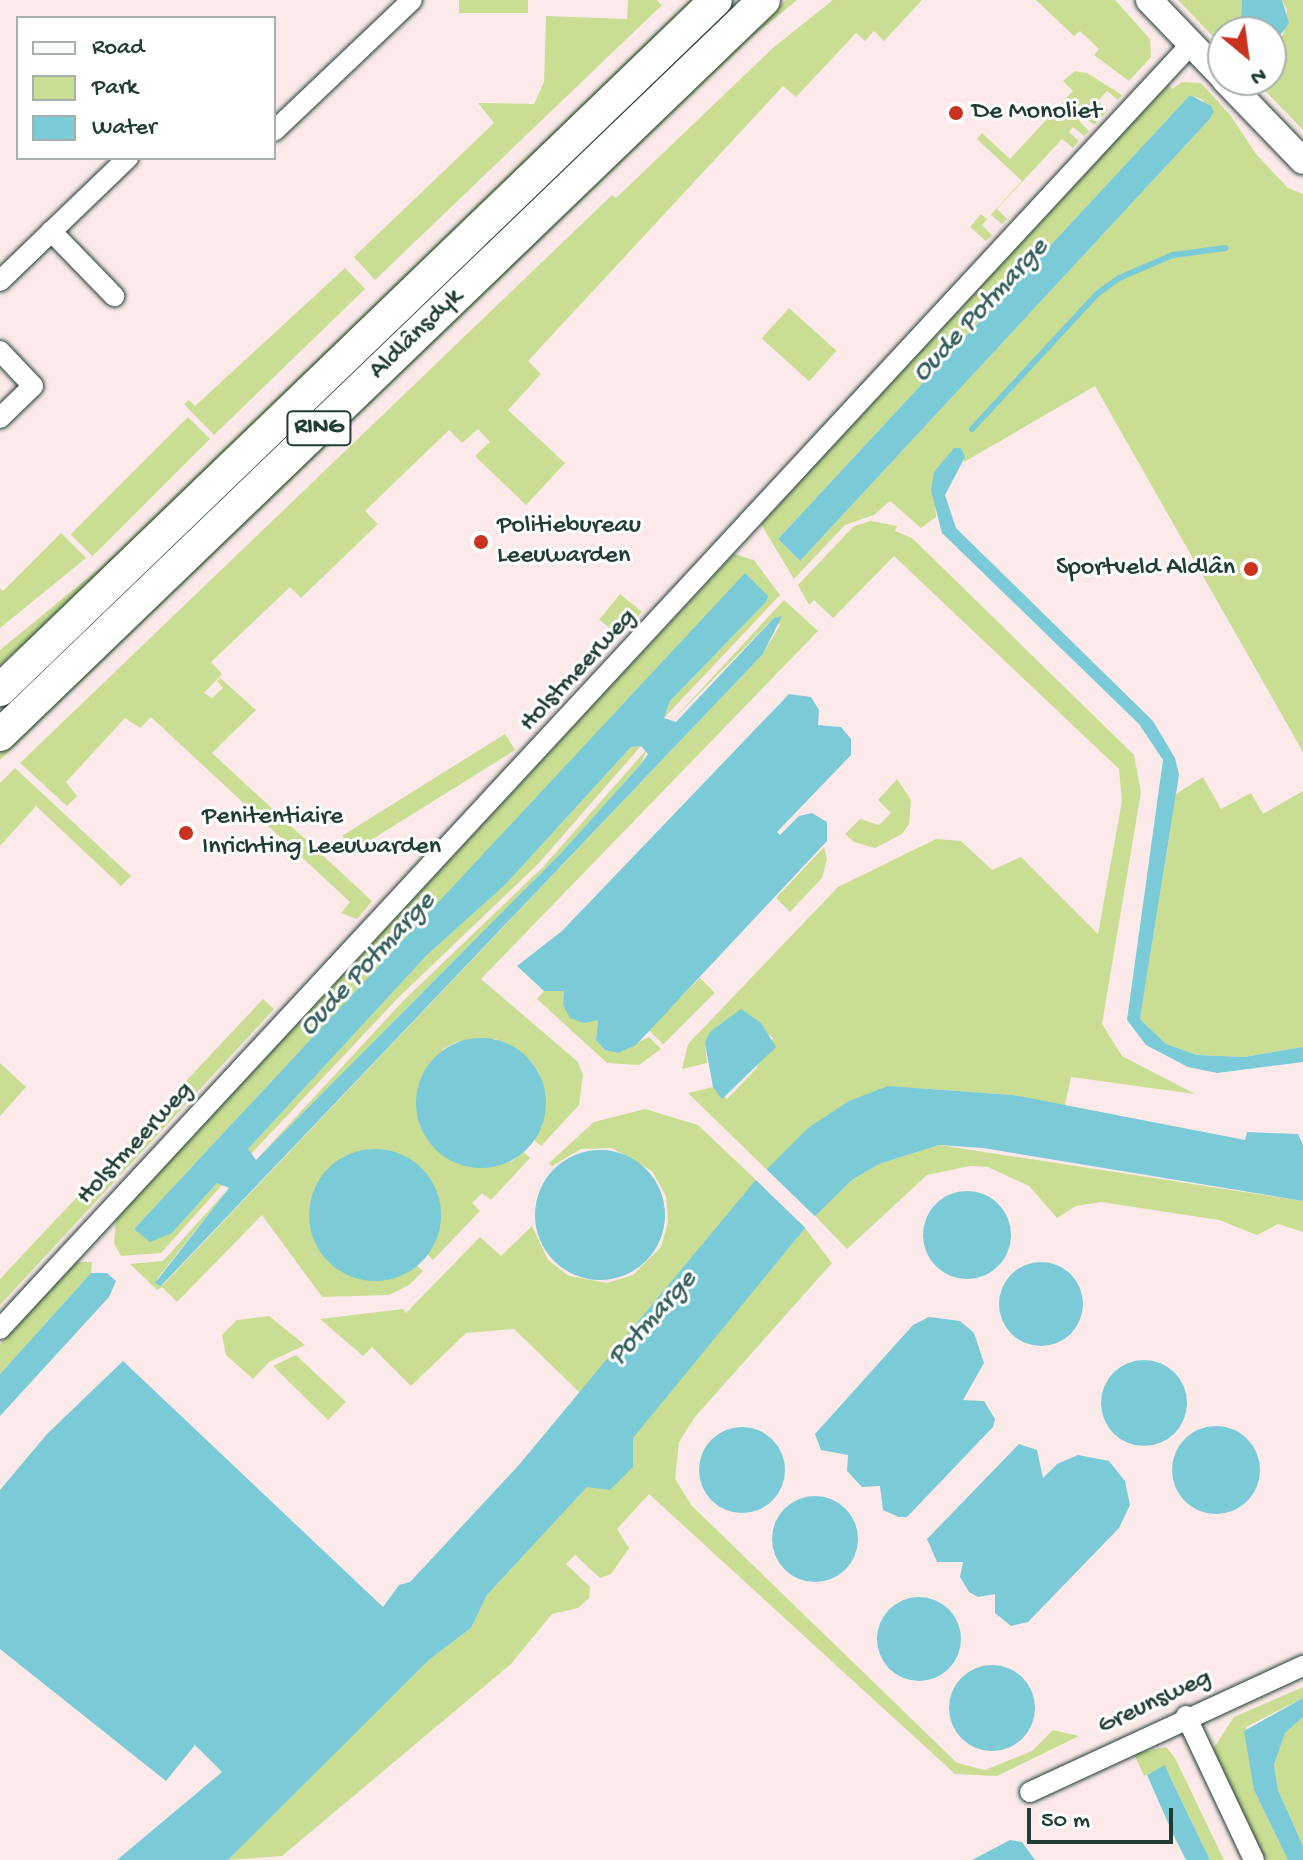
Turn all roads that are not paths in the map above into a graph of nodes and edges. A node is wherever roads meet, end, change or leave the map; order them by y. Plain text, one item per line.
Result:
1 (412, 0) edge
2 (716, 0) edge
3 (764, 0) edge
4 (1149, 0) edge
5 (1191, 44) junction
6 (1207, 61) edge
7 (1240, 96) edge
8 (276, 129) edge
9 (126, 160) edge
10 (1303, 161) edge
11 (51, 231) junction
12 (0, 281) edge
13 (114, 296) dead end
14 (0, 351) edge
15 (0, 418) edge
16 (0, 690) edge
17 (0, 735) edge
18 (0, 1329) edge
19 (1303, 1666) edge
20 (1186, 1716) junction
21 (1030, 1792) dead end
22 (1254, 1860) edge

1 - 8 street
2 - 16 main road, Aldlânsdyk / RING
3 - 17 main road, Aldlânsdyk / RING
4 - 5 street
5 - 6 street
5 - 18 street, Holstmeerweg
7 - 10 street
9 - 11 street
11 - 12 street
11 - 13 street
14 - 15 street
19 - 20 street, Greunsweg
20 - 21 street, Greunsweg
20 - 22 street

